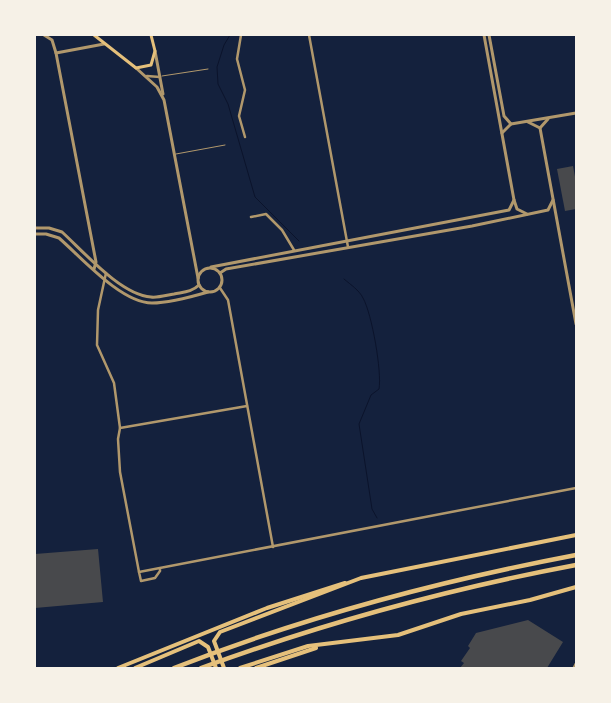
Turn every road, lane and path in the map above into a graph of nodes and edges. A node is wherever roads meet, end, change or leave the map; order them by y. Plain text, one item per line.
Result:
1 (44, 35) edge
2 (94, 35) edge
3 (151, 35) edge
4 (241, 35) edge
5 (309, 35) edge
6 (484, 35) edge
7 (489, 35) edge
8 (104, 44) junction
9 (155, 51) junction
10 (56, 53) junction
11 (136, 68) junction
12 (208, 69) dead end
13 (147, 76) junction
14 (161, 76) junction
15 (164, 100) junction
16 (499, 101) junction
17 (576, 112) edge
18 (549, 118) junction
19 (528, 122) junction
20 (511, 124) junction
21 (540, 128) junction
22 (502, 134) junction
23 (245, 137) dead end
24 (225, 145) dead end
25 (174, 155) junction
26 (514, 200) junction
27 (553, 200) junction
28 (548, 210) junction
29 (527, 214) junction
30 (556, 215) junction
31 (251, 217) dead end
32 (35, 228) edge
33 (35, 234) edge
34 (347, 240) junction
35 (348, 246) junction
36 (294, 250) junction
37 (96, 262) junction
38 (194, 263) junction
39 (211, 268) junction
40 (94, 269) junction
41 (202, 270) junction
42 (106, 272) junction
43 (220, 272) junction
44 (104, 278) junction
45 (198, 278) junction
46 (199, 285) junction
47 (220, 288) junction
48 (208, 292) junction
49 (576, 324) edge
50 (247, 406) junction
51 (120, 428) junction
52 (576, 488) edge
53 (576, 535) edge
54 (273, 547) junction
55 (576, 555) edge
56 (576, 565) edge
57 (160, 568) junction
58 (139, 572) junction
59 (361, 578) junction
60 (576, 587) edge
61 (320, 646) junction
62 (576, 664) edge
63 (118, 668) edge
64 (135, 668) edge
65 (174, 668) edge
66 (201, 668) edge
67 (216, 668) edge
68 (224, 668) edge
69 (240, 668) edge
70 (256, 668) edge
71 (574, 668) edge

1 - 10 street
2 - 8 main road
3 - 9 main road
4 - 23 street
5 - 34 street
6 - 16 street
7 - 16 street
8 - 10 street
8 - 11 main road
9 - 11 main road
9 - 14 street
10 - 37 street
11 - 13 street
12 - 14 lane
13 - 14 street
13 - 15 street
14 - 15 street
15 - 25 street
16 - 20 street
16 - 22 street
17 - 18 street
18 - 19 street
18 - 21 street
19 - 20 street
19 - 21 street
20 - 22 street
21 - 27 street
22 - 26 street
24 - 25 lane
25 - 38 street
26 - 29 street
26 - 34 street
27 - 28 street
27 - 30 street
28 - 29 street
28 - 30 street
29 - 35 street
30 - 49 street
31 - 36 street
32 - 37 street
33 - 40 street
34 - 35 street
34 - 36 street
35 - 43 street
36 - 39 street
37 - 40 street
37 - 42 street
38 - 41 street
38 - 45 street
39 - 41 street
39 - 43 street
40 - 44 street
41 - 45 street
42 - 44 street
42 - 46 street
43 - 47 street
44 - 48 street
44 - 51 street
45 - 46 street
46 - 48 street
47 - 48 street
47 - 50 street
50 - 51 street
50 - 54 street
51 - 58 street
52 - 54 street
53 - 59 main road
54 - 57 street
55 - 65 highway
56 - 66 highway
57 - 58 street
57 - 58 street
59 - 63 main road
59 - 68 main road
60 - 61 main road
61 - 69 main road
61 - 70 main road
62 - 71 street
64 - 67 main road

